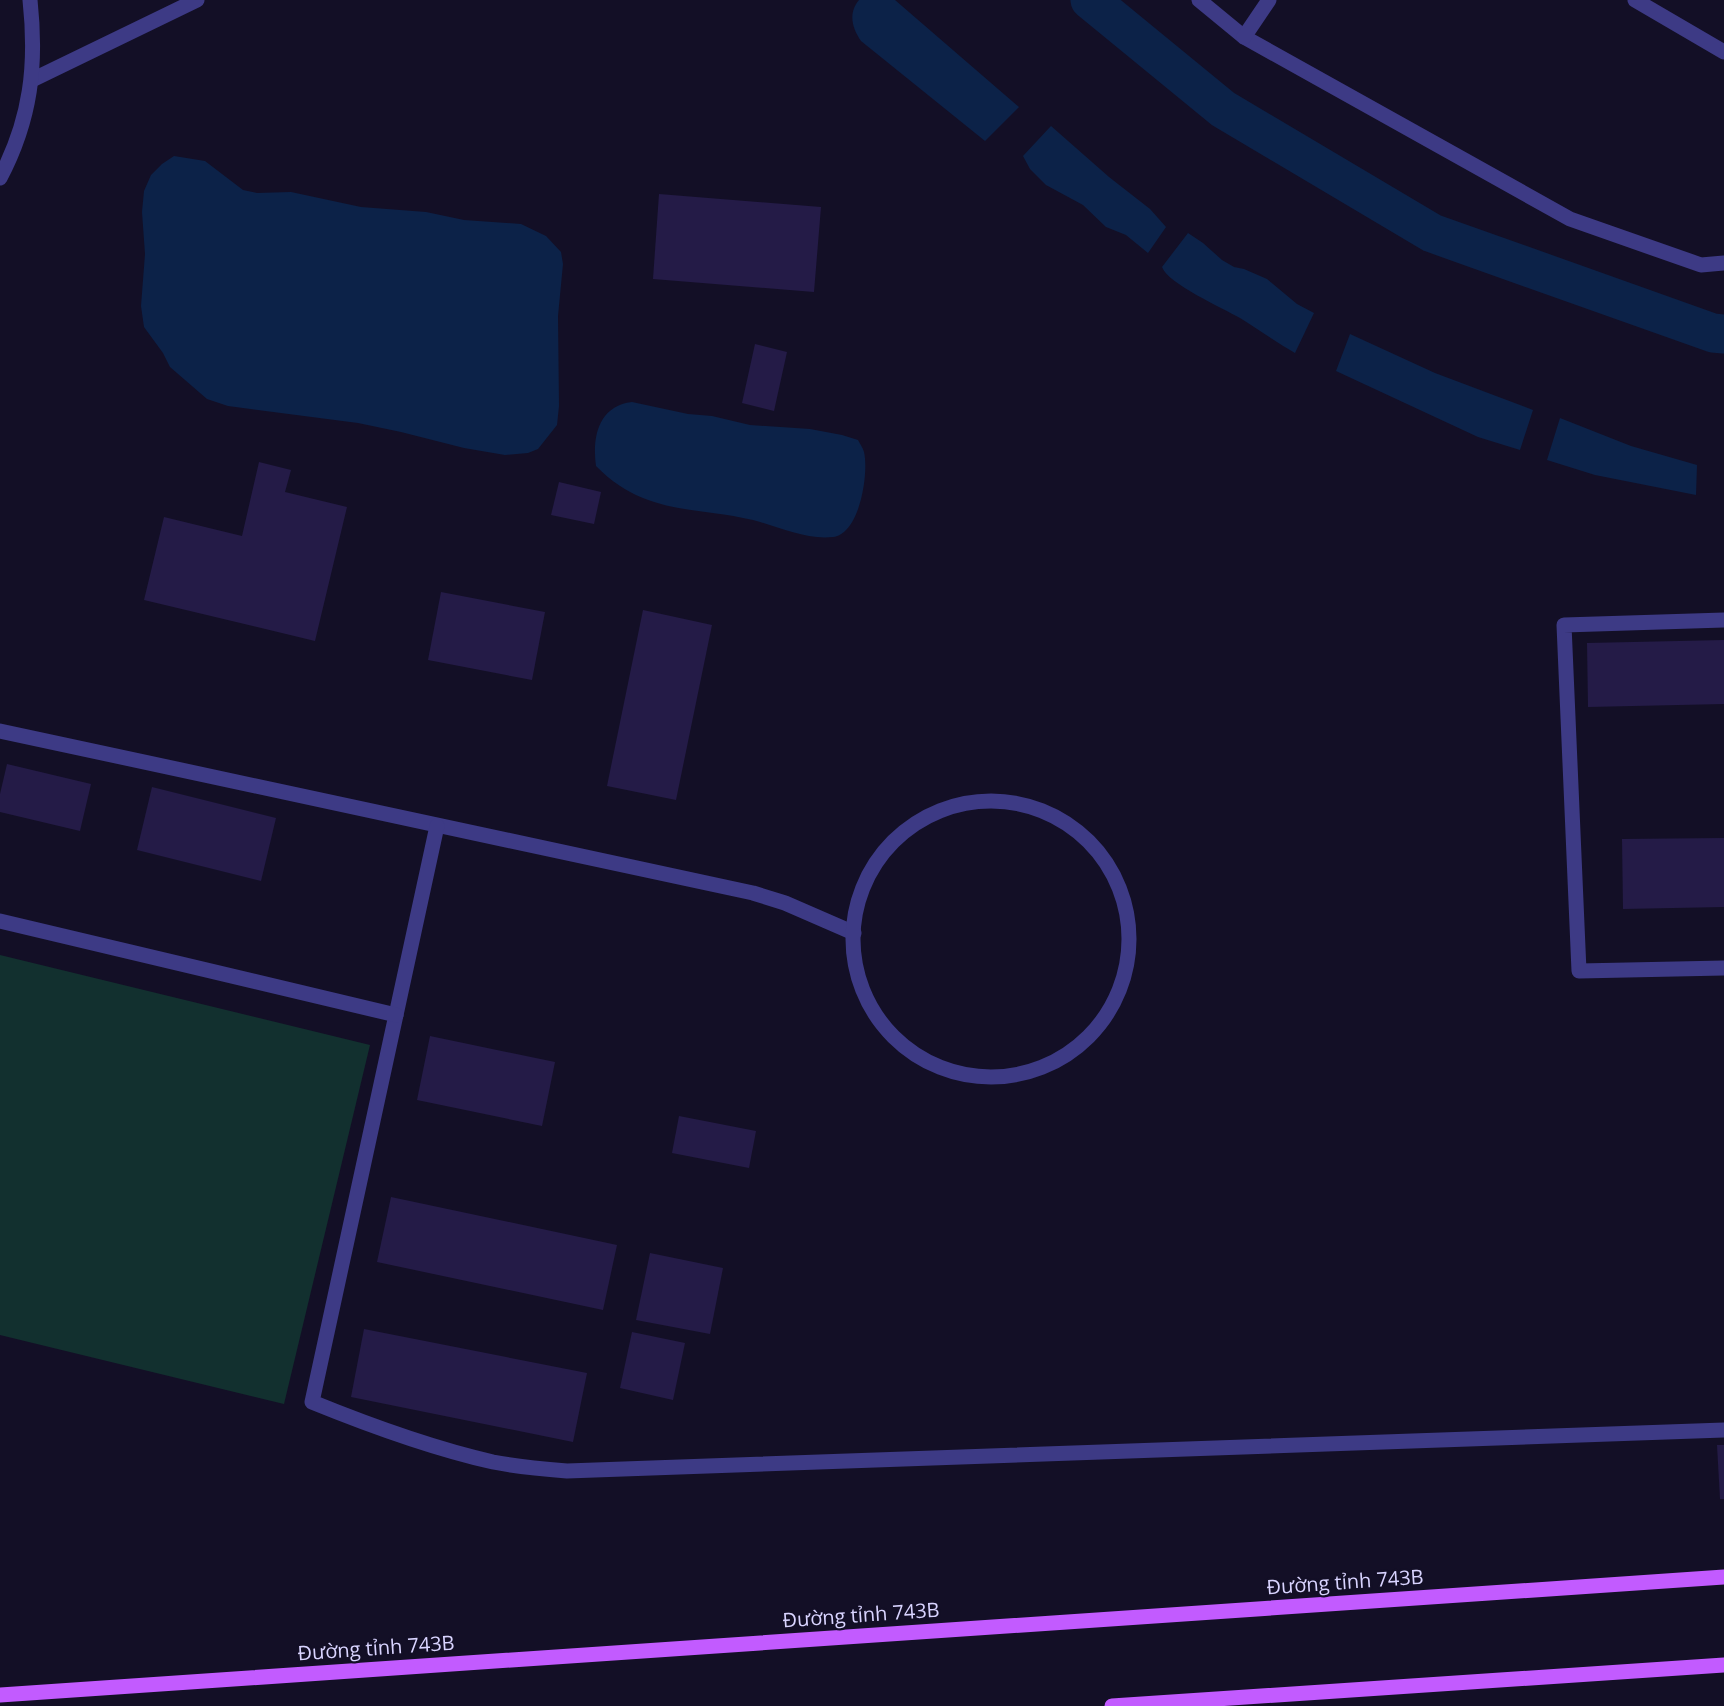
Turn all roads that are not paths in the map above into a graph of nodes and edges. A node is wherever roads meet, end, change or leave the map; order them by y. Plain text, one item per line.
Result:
1 (30, 0) edge
2 (197, 0) edge
3 (1200, 0) edge
4 (1269, 0) edge
5 (1635, 0) edge
6 (1244, 37) junction
7 (1724, 52) edge
8 (32, 80) junction
9 (0, 178) edge
10 (1724, 263) edge
11 (1724, 620) edge
12 (0, 731) edge
13 (437, 826) junction
14 (0, 921) edge
15 (854, 933) junction
16 (1724, 968) edge
17 (396, 1015) junction
18 (1724, 1430) edge
19 (1724, 1577) edge
20 (1724, 1665) edge
21 (0, 1695) edge
22 (1213, 1702) edge
23 (1112, 1706) edge

1 - 8 street
2 - 8 street
3 - 6 street
4 - 6 street
5 - 7 street
6 - 10 street
8 - 9 street
11 - 16 street
12 - 13 street
13 - 15 street
13 - 17 street
14 - 17 street
15 - 15 street
17 - 18 street
19 - 21 main road, Đường tỉnh 743B
20 - 22 main road
22 - 23 main road

